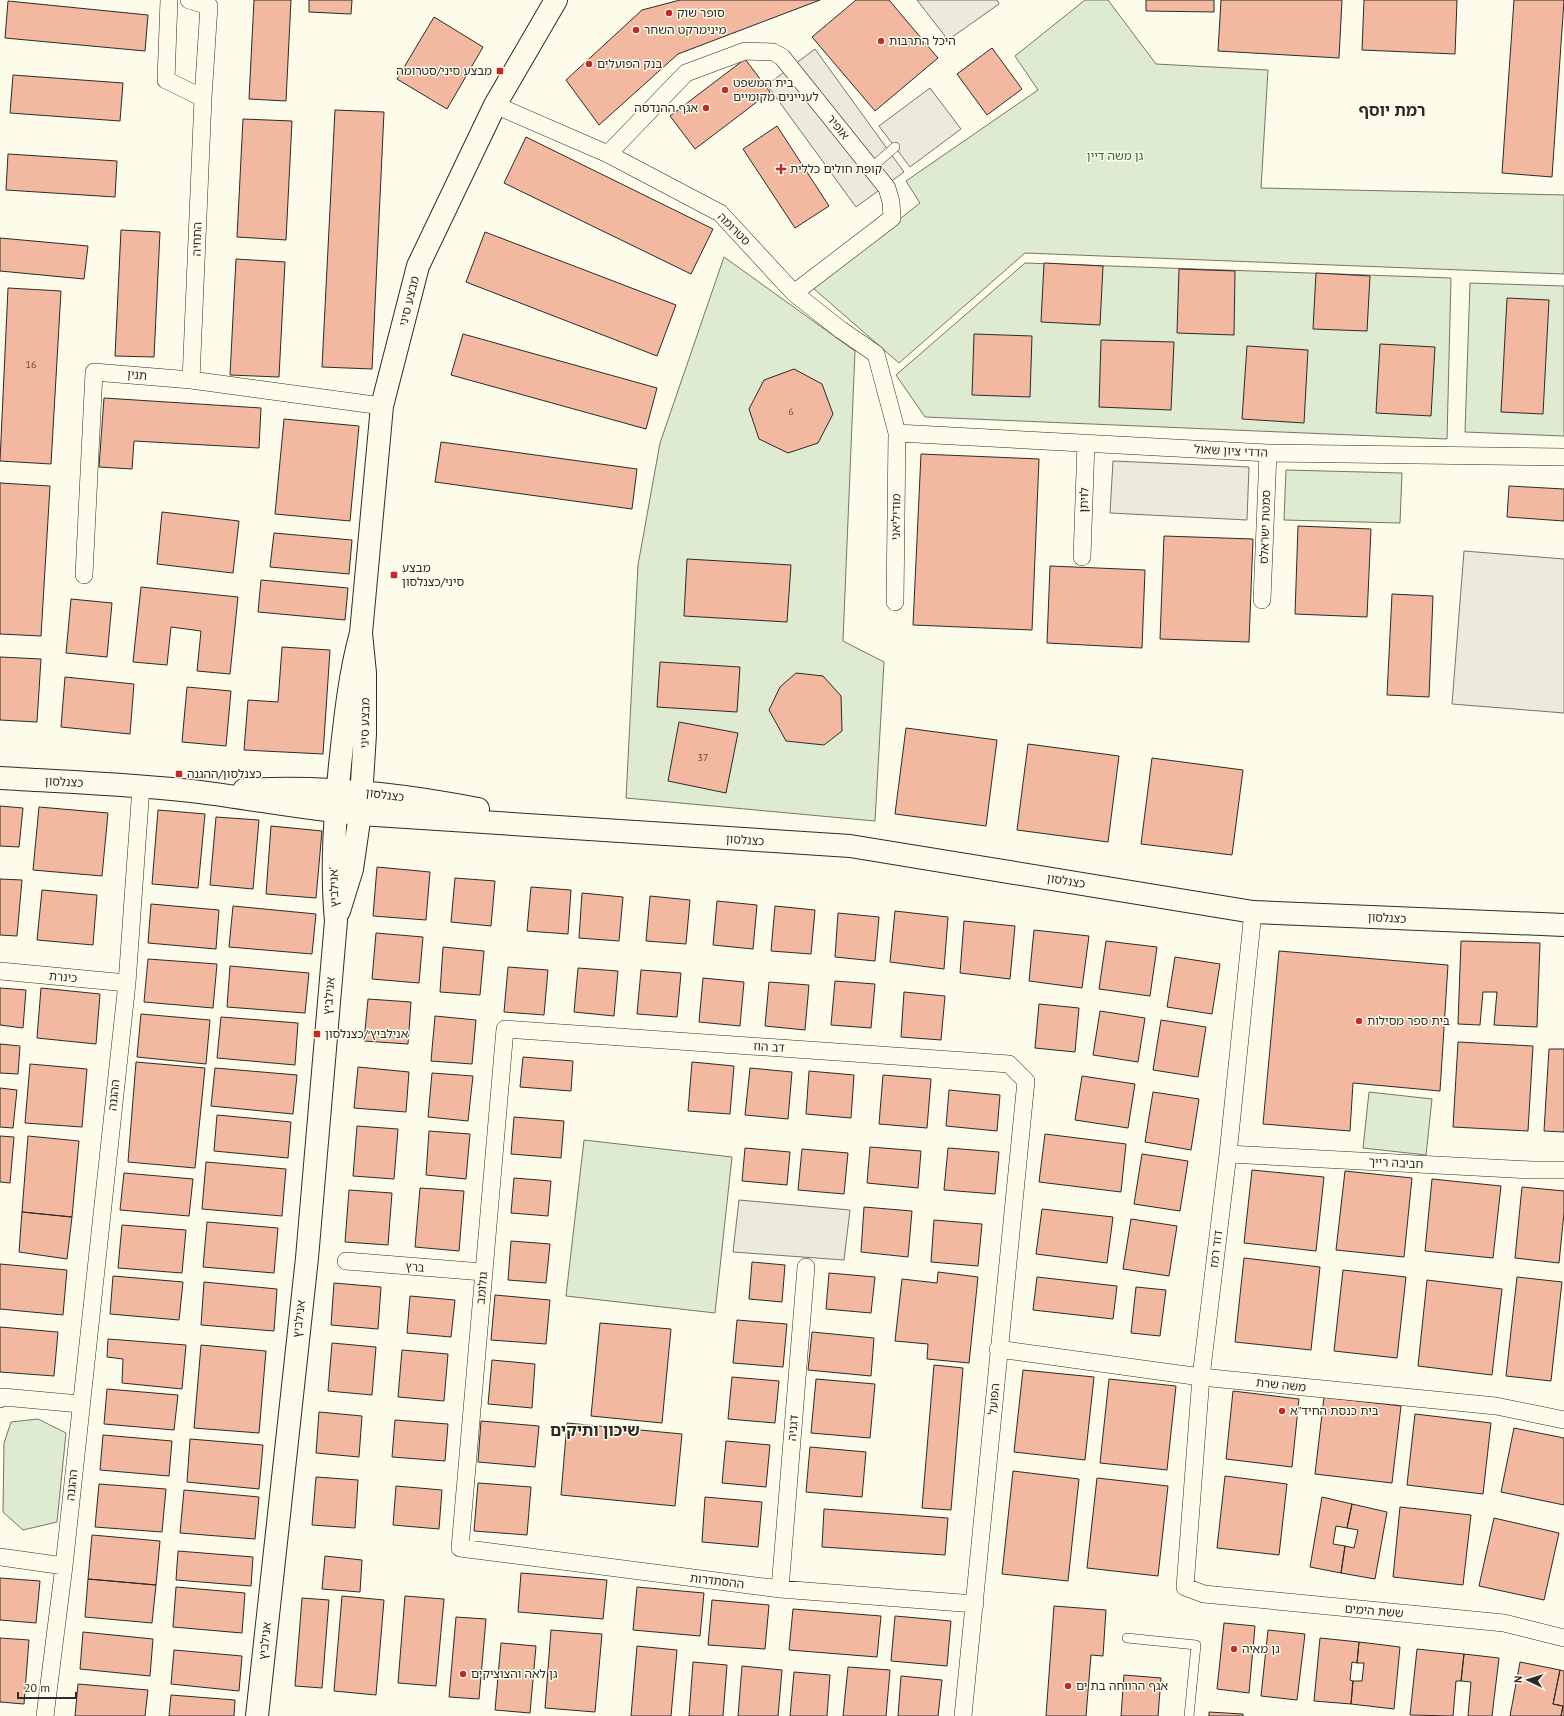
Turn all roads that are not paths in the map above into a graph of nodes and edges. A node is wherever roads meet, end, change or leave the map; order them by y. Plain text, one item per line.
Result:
1 (169, 0) edge
2 (189, 0) edge
3 (556, 0) edge
4 (203, 98) junction
5 (495, 105) junction
6 (895, 147) dead end
7 (608, 154) junction
8 (871, 168) junction
9 (794, 292) junction
10 (191, 380) junction
11 (382, 406) junction
12 (898, 433) junction
13 (1086, 443) junction
14 (1268, 453) junction
15 (1564, 457) edge
16 (1082, 557) dead end
17 (84, 575) dead end
18 (1262, 600) dead end
19 (895, 602) dead end
20 (361, 633) junction
21 (0, 778) edge
22 (141, 787) junction
23 (337, 801) junction
24 (361, 803) junction
25 (1253, 912) junction
26 (336, 921) junction
27 (1564, 925) edge
28 (0, 971) edge
29 (127, 983) junction
30 (505, 1029) joint
31 (1026, 1081) joint
32 (1228, 1154) junction
33 (1564, 1170) edge
34 (346, 1261) dead end
35 (806, 1267) dead end
36 (483, 1272) junction
37 (998, 1349) junction
38 (1200, 1377) junction
39 (0, 1399) edge
40 (80, 1404) junction
41 (1564, 1420) edge
42 (460, 1548) joint
43 (0, 1557) edge
44 (64, 1566) junction
45 (1184, 1587) joint
46 (780, 1589) junction
47 (975, 1604) junction
48 (1127, 1638) dead end
49 (1564, 1638) edge
50 (45, 1716) edge
51 (257, 1716) edge
52 (963, 1716) edge
53 (1189, 1716) edge

1 - 4 street
2 - 4 street, התחיה
3 - 5 street, מבצע סיני
4 - 10 street, התחיה
5 - 7 street, סטרומה
5 - 11 street, מבצע סיני
6 - 8 lane
7 - 8 street, אופיר
7 - 9 street, סטרומה
8 - 9 street, אופיר
9 - 12 street, סטרומה
10 - 11 street, תנין
10 - 17 street, תנין
11 - 20 street, מבצע סיני
12 - 13 street, הדדי ציון שאול
12 - 19 street, מודיליאני
13 - 14 street, הדדי ציון שאול
13 - 16 street, לויתן
14 - 15 street, הדדי ציון שאול
14 - 18 street, סמטת ישראלס
20 - 23 street, מבצע סיני
20 - 24 street, מבצע סיני
21 - 22 street, כצנלסון
22 - 23 street, כצנלסון
22 - 29 street, ההגנה
23 - 24 street, כצנלסון
23 - 26 street, אנילביץ'
24 - 25 street, כצנלסון
24 - 26 street, אנילביץ'
25 - 27 street, כצנלסון
25 - 32 street, דוד רמז
26 - 51 street, אנילביץ
28 - 29 street, כינרת
29 - 40 street, ההגנה
30 - 31 street, דב הוז
30 - 36 street, גולומב
31 - 37 street, הפועל
32 - 33 street, חביבה רייך
32 - 38 street, דוד רמז
34 - 36 street, ברץ
35 - 46 street, דגניה
36 - 42 street, גולומב
37 - 38 street, משה שרת
37 - 47 street, הפועל
38 - 41 street, משה שרת
38 - 45 street, דוד רמז
39 - 40 street
40 - 44 street, ההגנה
42 - 46 street, ההסתדרות
43 - 44 street
44 - 50 street, ההגנה
45 - 49 street, ששת הימים
46 - 47 street, ההסתדרות
47 - 52 street, הפועל
48 - 53 lane

